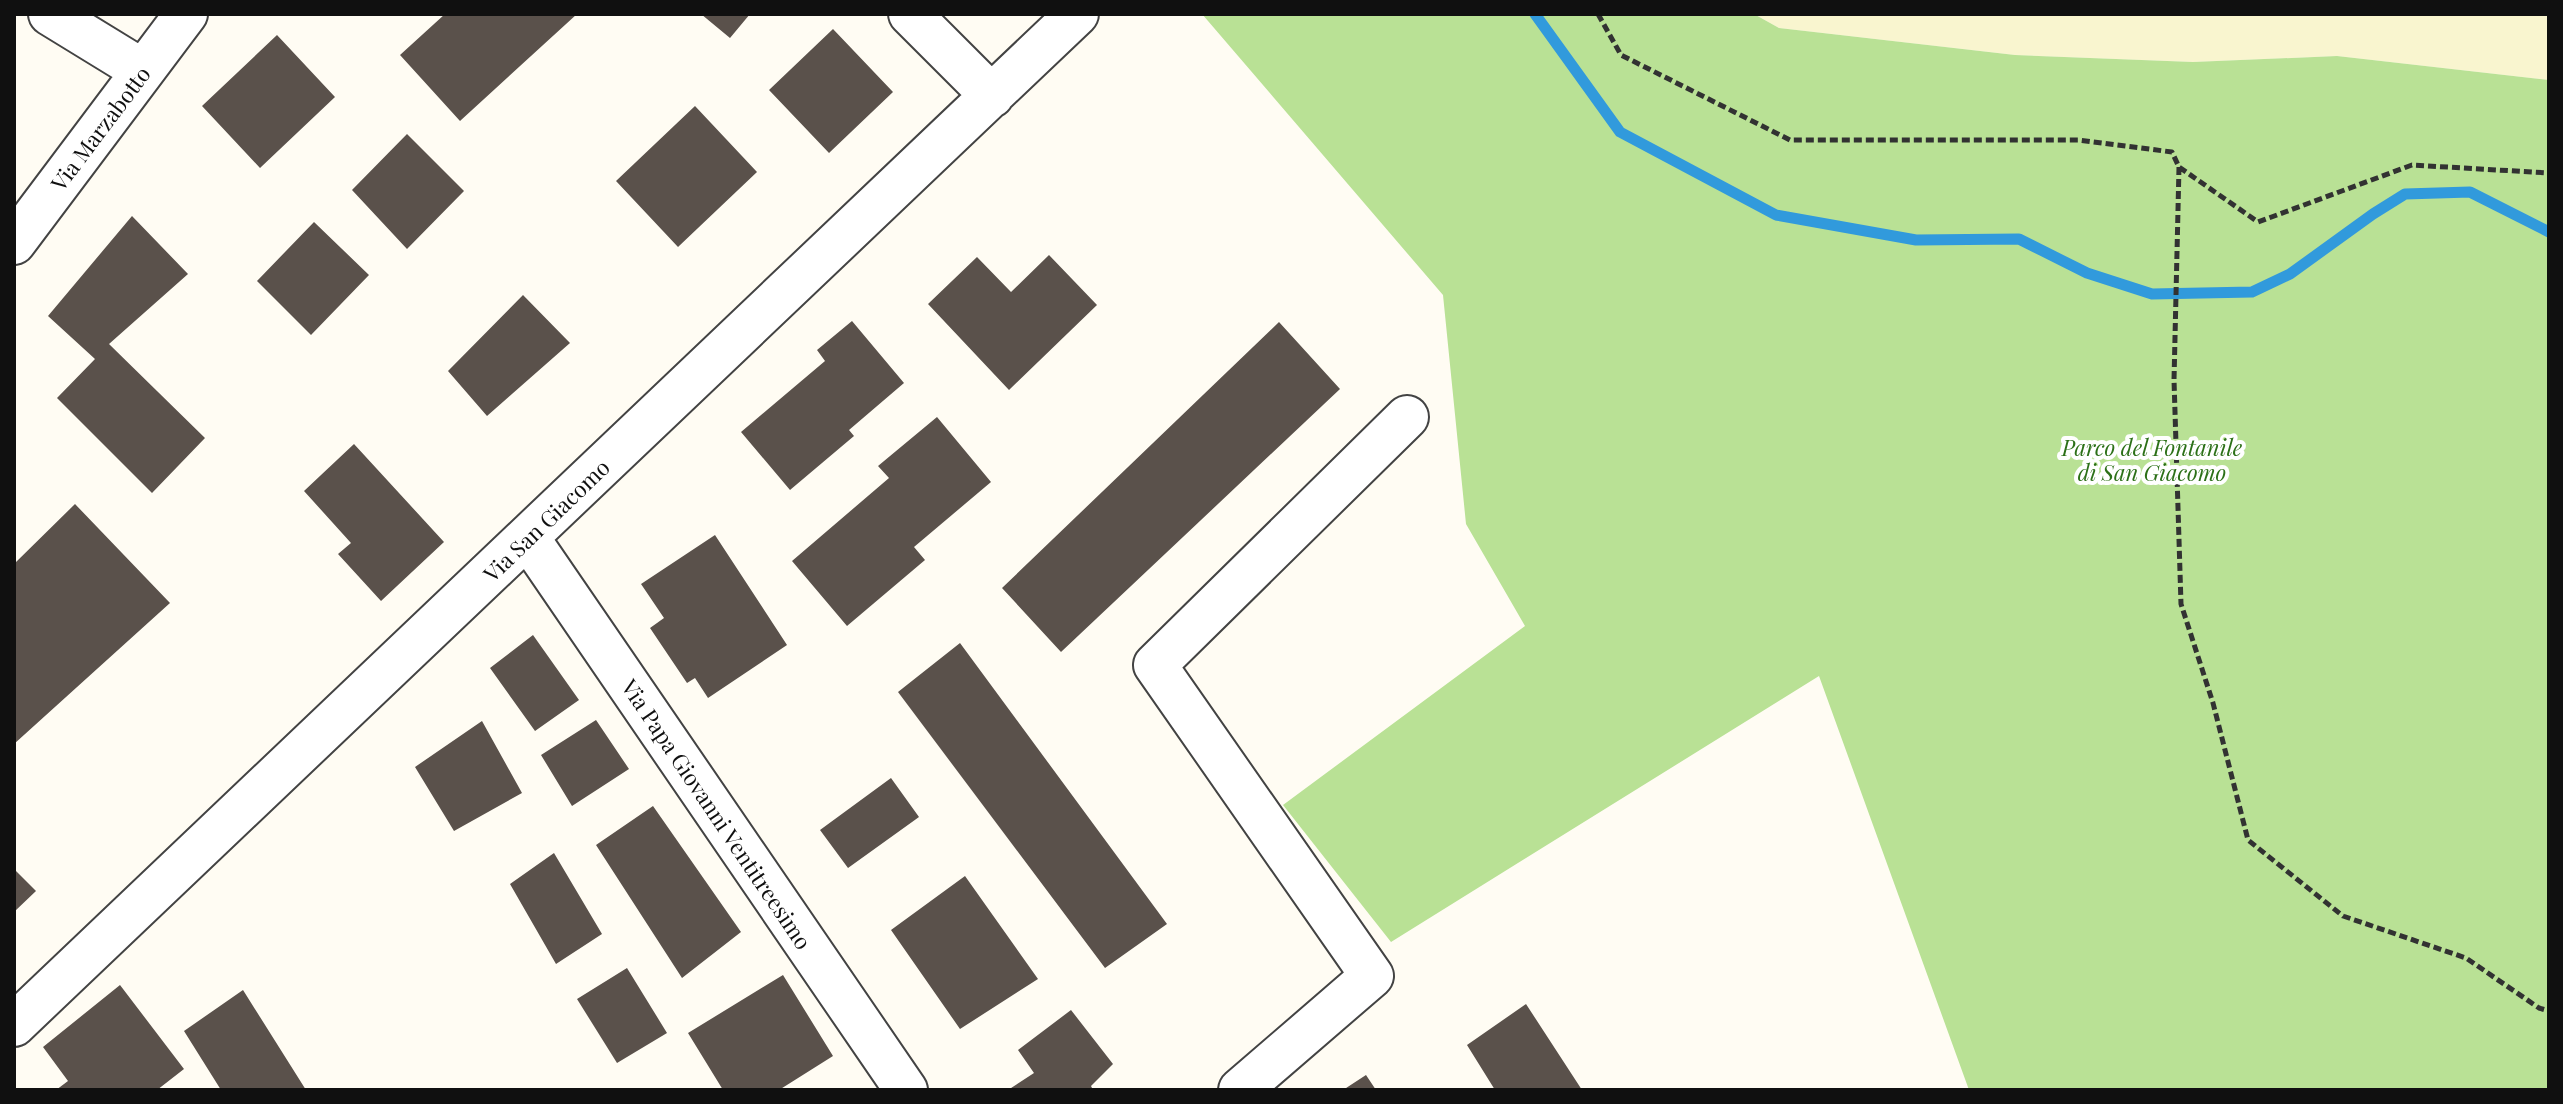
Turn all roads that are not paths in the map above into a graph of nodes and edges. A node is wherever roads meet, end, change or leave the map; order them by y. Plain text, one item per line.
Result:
1 (50, 14) edge
2 (186, 14) edge
3 (910, 14) edge
4 (1077, 14) edge
5 (143, 71) junction
6 (992, 96) junction
7 (14, 243) edge
8 (1407, 417) dead end
9 (528, 538) junction
10 (14, 1025) edge
11 (906, 1090) edge
12 (1240, 1090) edge

1 - 5 street
2 - 5 street, Via Marzabotto
3 - 6 street
4 - 6 street, Via San Giacomo
5 - 7 street, Via Marzabotto
6 - 9 street, Via San Giacomo
8 - 12 street
9 - 10 street, Via San Giacomo
9 - 11 street, Via Papa Giovanni Ventitreesimo

